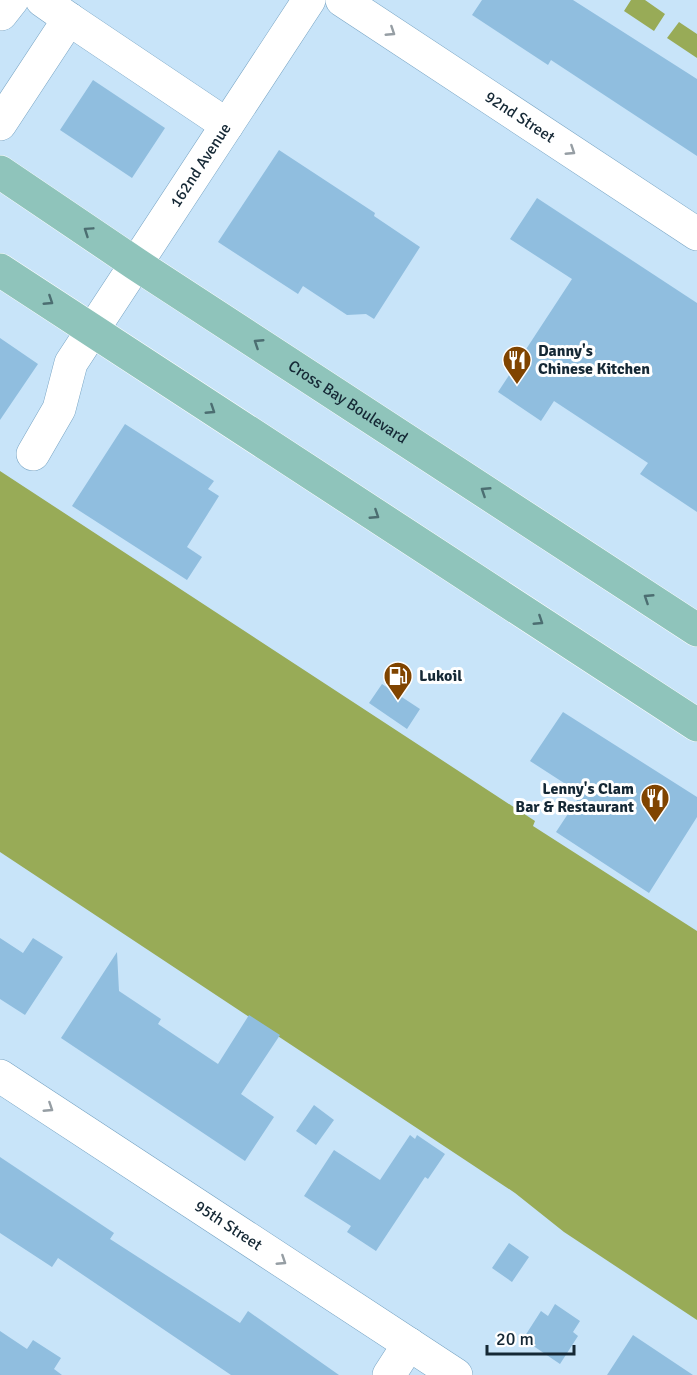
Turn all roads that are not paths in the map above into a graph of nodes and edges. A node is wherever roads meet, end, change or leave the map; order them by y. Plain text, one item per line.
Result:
1 (12, 0) edge
2 (42, 0) edge
3 (309, 0) edge
4 (342, 0) edge
5 (1, 14) edge
6 (69, 19) junction
7 (10, 86) edge
8 (0, 124) edge
9 (227, 125) junction
10 (0, 172) edge
11 (697, 234) edge
12 (136, 264) junction
13 (0, 270) edge
14 (92, 330) junction
15 (33, 454) dead end
16 (697, 630) edge
17 (697, 725) edge
18 (0, 1076) edge
19 (409, 1344) junction
20 (389, 1375) edge
21 (456, 1375) edge

1 - 5 street
2 - 6 street
3 - 9 street, 162nd Avenue
4 -> 11 street, 92nd Street
6 - 7 street
6 - 9 street
7 - 8 street
9 - 12 street, 162nd Avenue
12 -> 10 main road, Cross Bay Boulevard
12 - 14 street, 162nd Avenue
16 -> 12 main road, Cross Bay Boulevard
13 -> 14 main road
14 - 15 street, 162nd Avenue
14 -> 17 main road
18 -> 19 street, 95th Street
19 - 20 street
19 - 21 street, 95th Street

